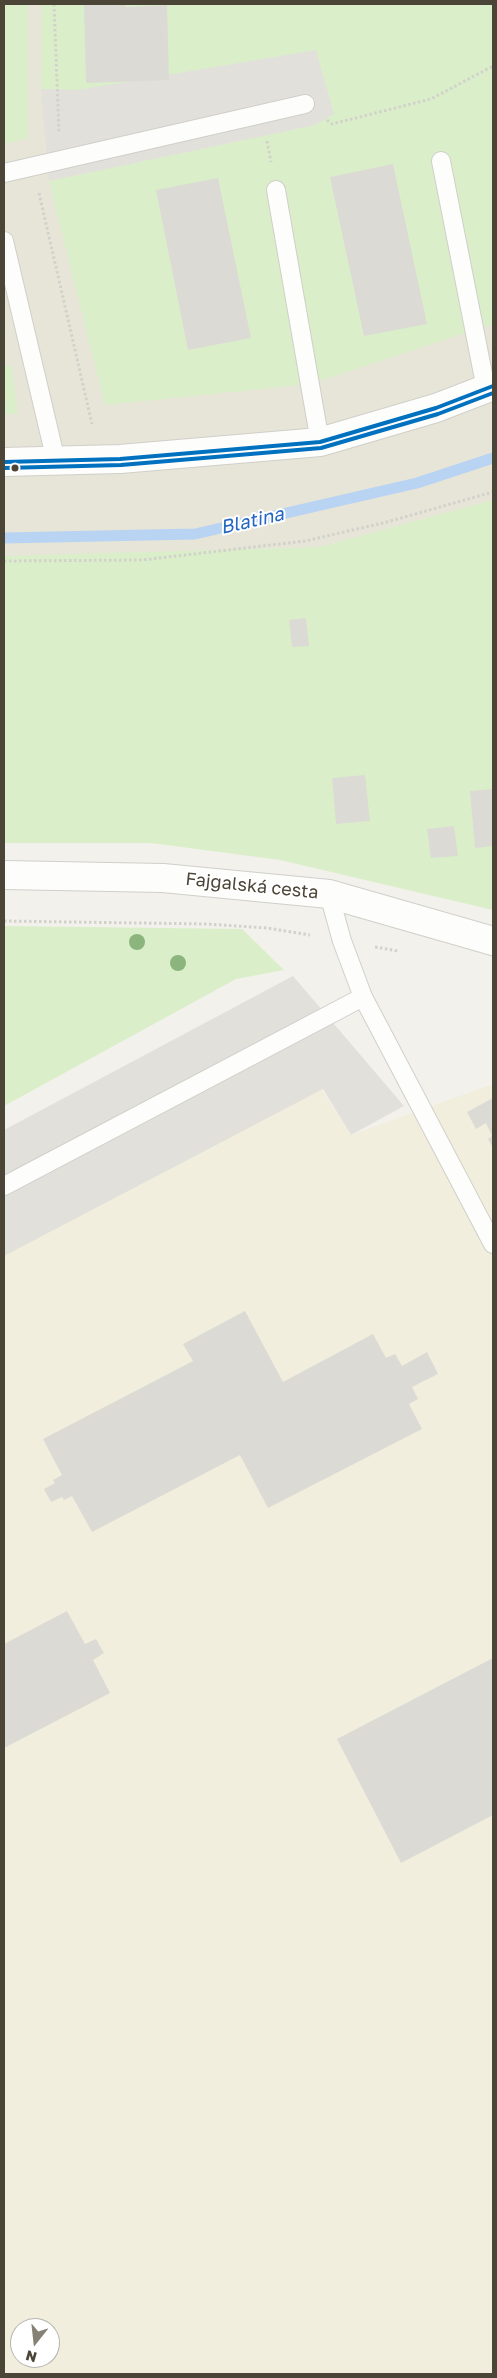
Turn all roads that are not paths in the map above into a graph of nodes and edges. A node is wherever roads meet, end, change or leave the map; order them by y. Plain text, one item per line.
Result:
1 (305, 104) road end
2 (441, 161) dead end
3 (4, 173) edge
4 (276, 190) road end
5 (4, 241) edge
6 (490, 387) edge
7 (320, 442) junction
8 (56, 461) junction
9 (4, 462) edge
10 (4, 875) edge
11 (329, 894) junction
12 (493, 941) edge
13 (363, 997) junction
14 (4, 1186) edge
15 (493, 1244) edge

1 - 3 lane
2 - 6 lane
4 - 7 lane
5 - 8 lane
6 - 7 street
7 - 8 street
8 - 9 street
10 - 11 street, Fajgalská cesta
11 - 12 street, Fajgalská cesta
11 - 13 lane
13 - 14 lane
13 - 15 lane

